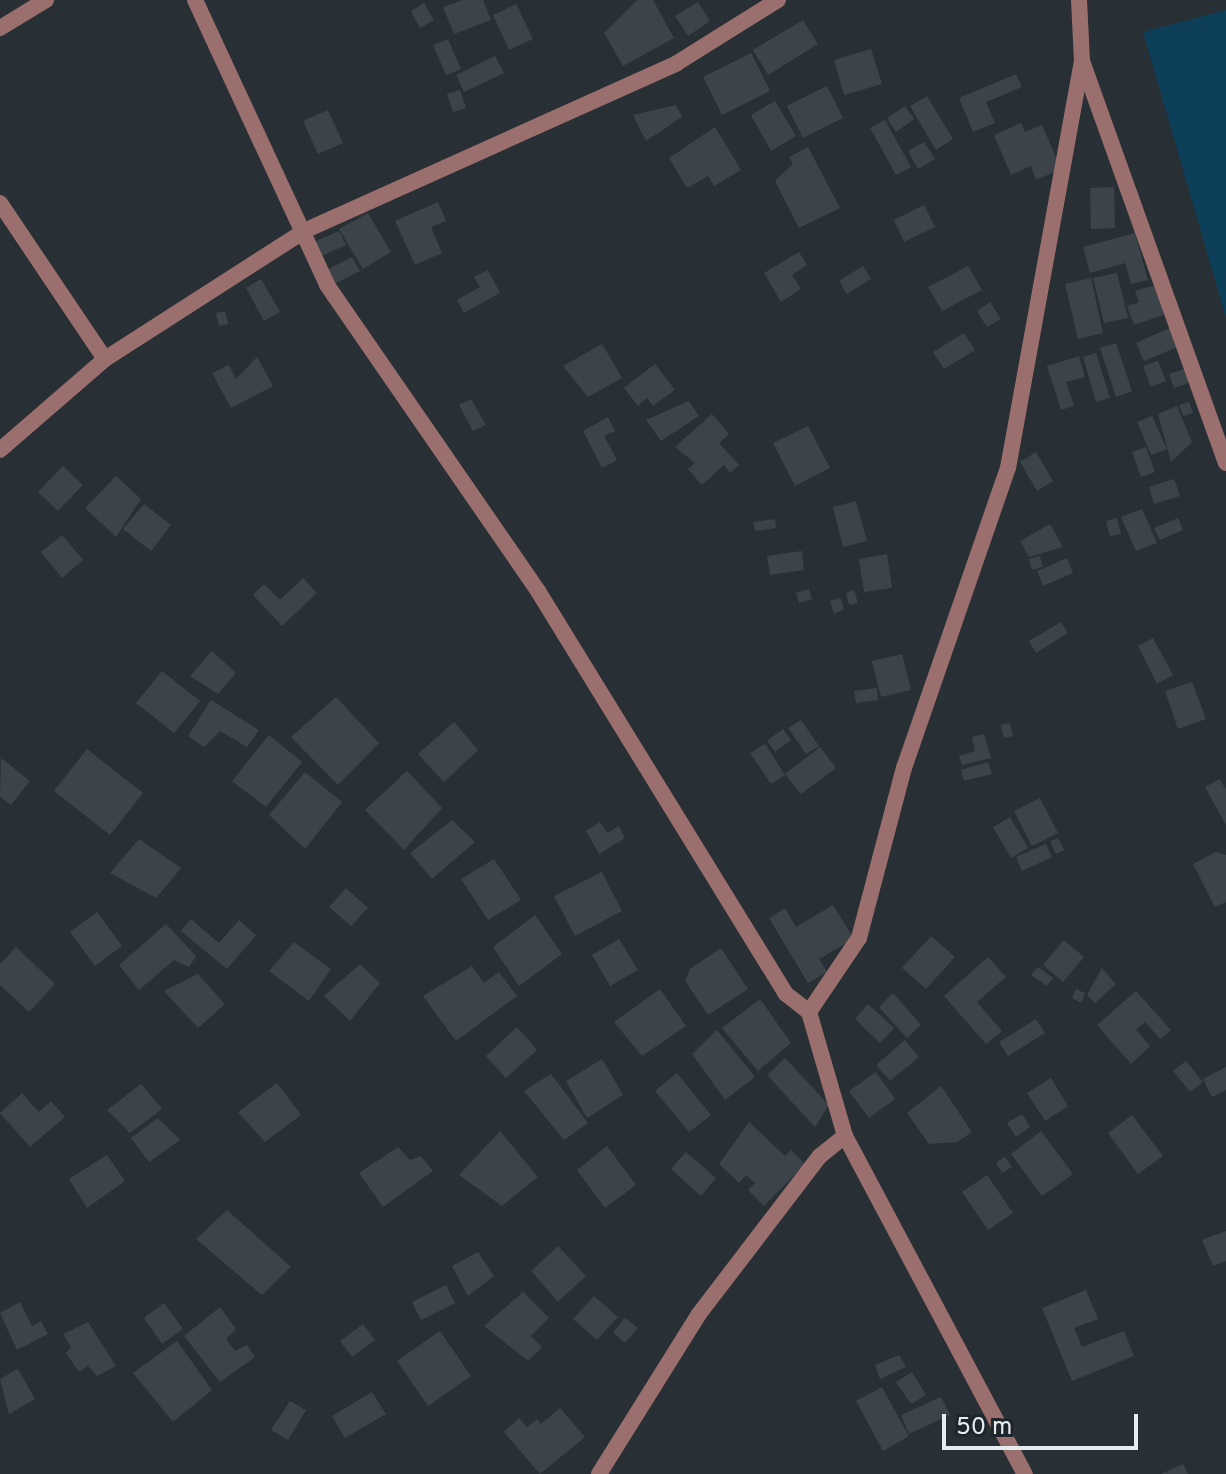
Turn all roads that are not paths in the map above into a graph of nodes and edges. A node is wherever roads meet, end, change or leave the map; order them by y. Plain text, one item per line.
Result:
1 (46, 0) edge
2 (195, 0) edge
3 (778, 0) edge
4 (1079, 0) edge
5 (0, 28) edge
6 (1082, 61) junction
7 (0, 203) edge
8 (304, 231) junction
9 (105, 359) junction
10 (0, 450) edge
11 (1226, 463) edge
12 (809, 1012) junction
13 (845, 1136) junction
14 (599, 1474) edge
15 (1025, 1474) edge

1 - 5 street
2 - 8 street
3 - 8 street
4 - 6 street
6 - 11 street
6 - 12 street
7 - 9 street
8 - 9 street
8 - 12 street
9 - 10 street
12 - 13 street
13 - 14 street
13 - 15 street

